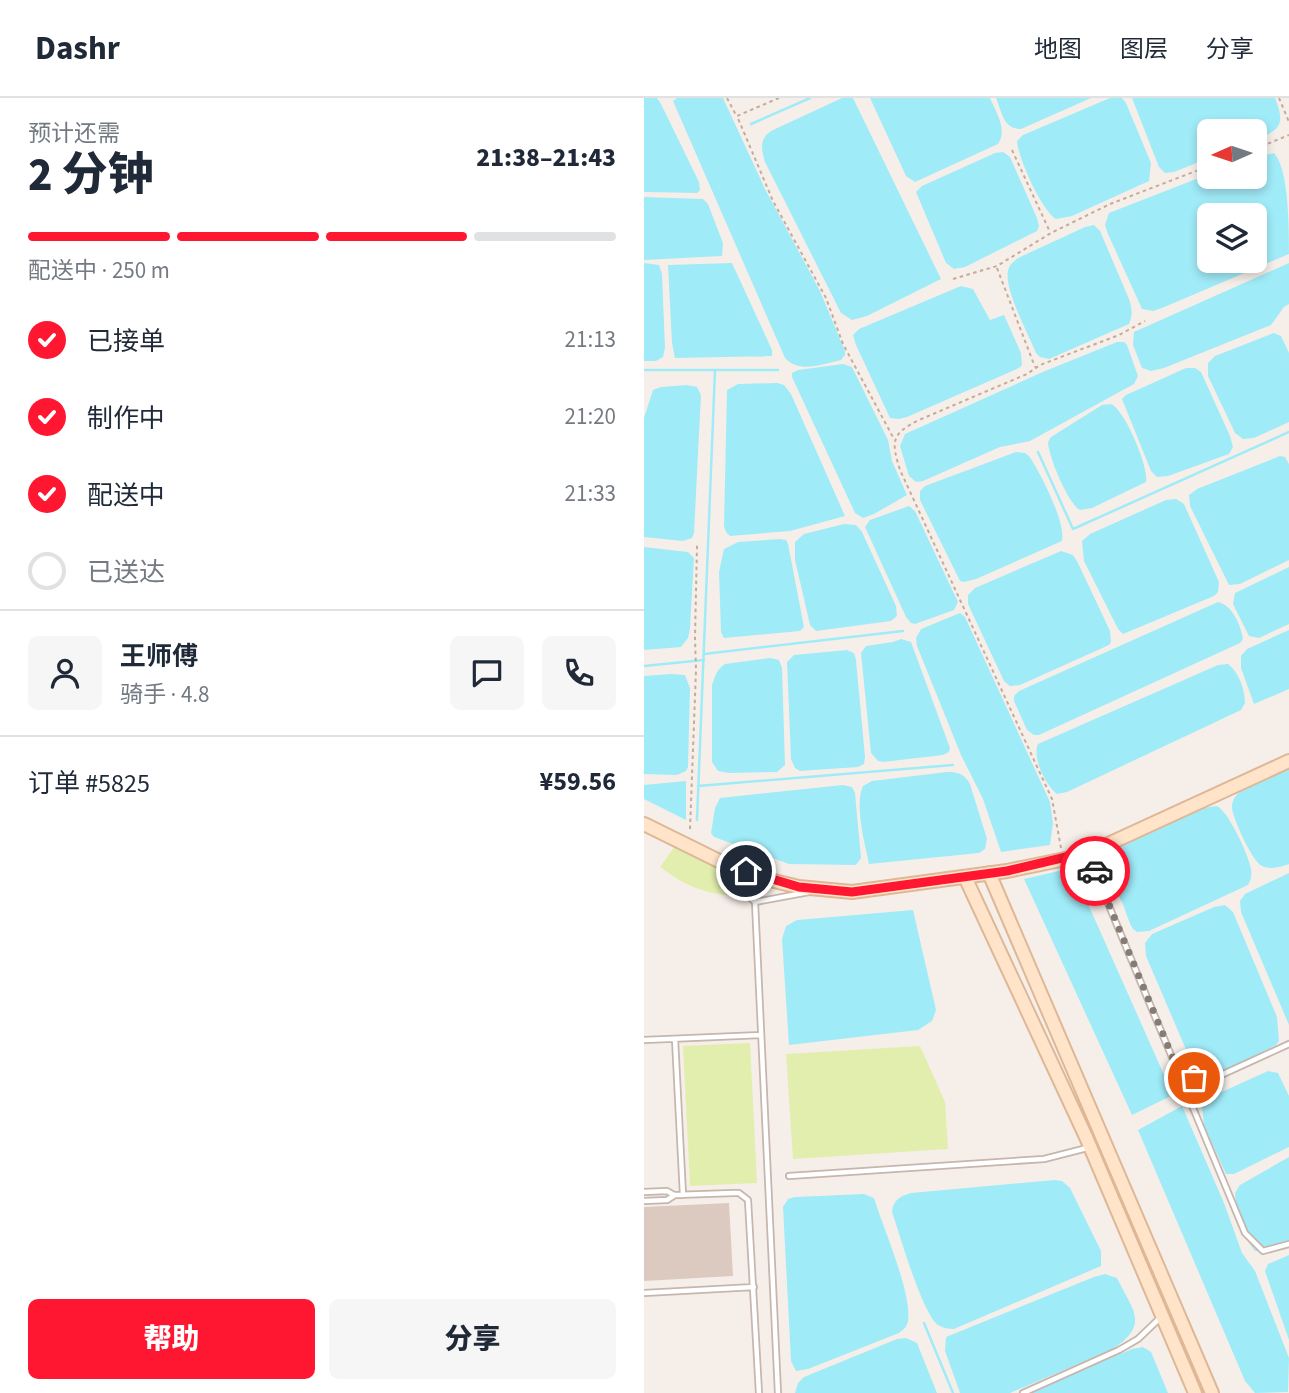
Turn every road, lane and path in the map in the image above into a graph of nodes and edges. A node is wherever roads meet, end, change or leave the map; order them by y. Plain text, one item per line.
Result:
1 (727, 98) edge
2 (779, 98) edge
3 (1279, 98) edge
4 (737, 116) junction
5 (1289, 122) edge
6 (1289, 135) edge
7 (1267, 144) edge
8 (1012, 150) dead end
9 (1197, 171) edge
10 (1051, 233) junction
11 (997, 267) junction
12 (953, 279) dead end
13 (1145, 321) dead end
14 (1035, 368) junction
15 (894, 440) junction
16 (698, 545) dead end
17 (1289, 761) edge
18 (644, 824) edge
19 (690, 829) dead end
20 (1087, 852) junction
21 (1063, 859) junction
22 (730, 865) junction
23 (989, 873) junction
24 (965, 877) junction
25 (820, 889) junction
26 (755, 902) junction
27 (761, 1035) junction
28 (675, 1039) junction
29 (644, 1040) edge
30 (1289, 1044) edge
31 (1180, 1075) junction
32 (1090, 1147) junction
33 (789, 1176) dead end
34 (644, 1192) edge
35 (675, 1195) junction
36 (683, 1195) junction
37 (644, 1201) edge
38 (1289, 1244) edge
39 (754, 1287) junction
40 (644, 1293) edge
41 (1161, 1317) junction
42 (759, 1393) edge
43 (778, 1393) edge
44 (1023, 1393) edge
45 (1195, 1393) edge
46 (1212, 1393) edge

1 - 4 path
2 - 4 path
3 - 5 path
4 - 15 path
6 - 7 path
8 - 10 path
9 - 10 path
10 - 11 path
11 - 12 path
11 - 14 path
13 - 14 path
14 - 15 path
15 - 21 path
16 - 19 path
17 - 20 main road
18 - 22 main road
20 - 21 main road
20 - 31 lane
21 - 23 main road
22 - 25 main road
22 - 26 lane
23 - 24 main road
23 - 46 main road
24 - 25 main road
24 - 32 main road
25 - 26 lane
26 - 27 lane
27 - 28 lane
27 - 43 lane
28 - 29 lane
28 - 36 lane
30 - 31 lane
31 - 38 lane
32 - 33 lane
32 - 41 main road
34 - 35 lane
35 - 36 lane
35 - 37 lane
36 - 39 lane
39 - 40 lane
39 - 42 lane
41 - 44 lane
41 - 45 main road

